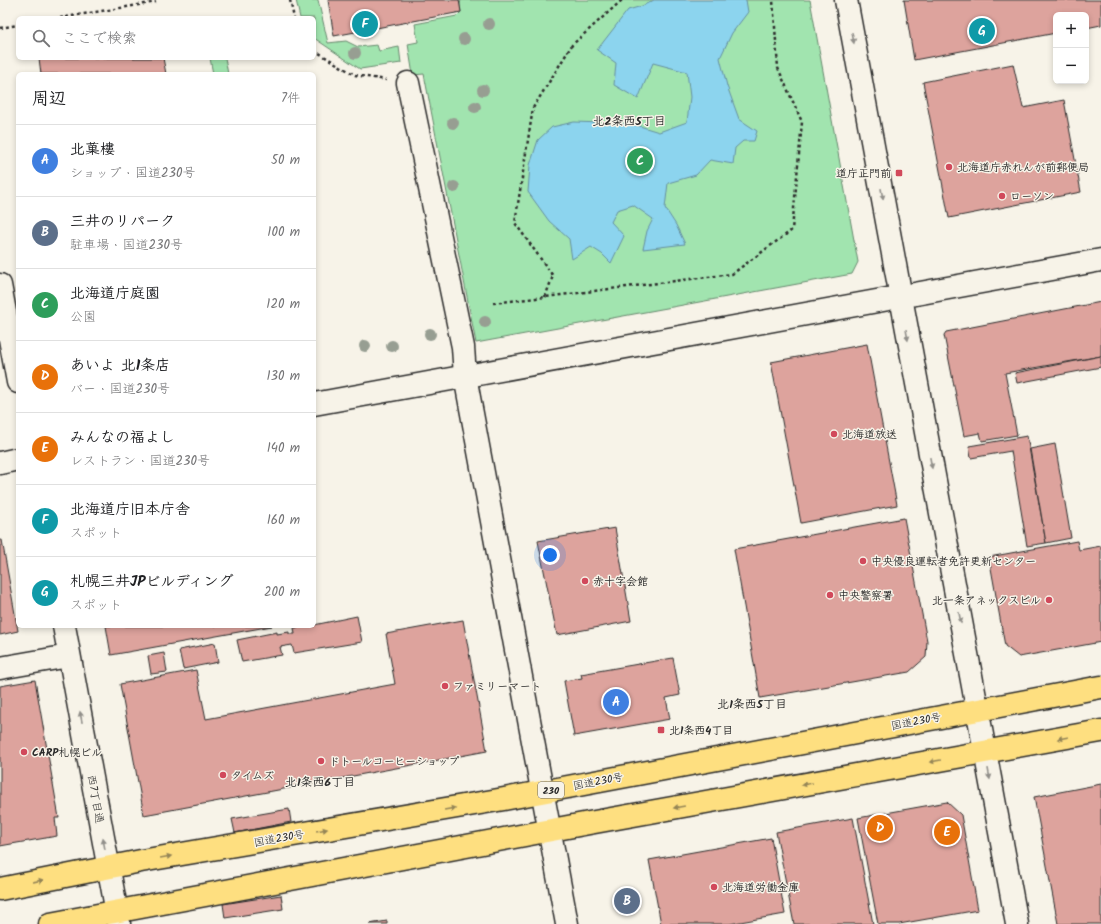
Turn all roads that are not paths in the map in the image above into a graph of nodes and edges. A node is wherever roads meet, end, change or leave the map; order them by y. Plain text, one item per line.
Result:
1 (846, 0) edge
2 (408, 83) road end
3 (1101, 260) edge
4 (0, 285) edge
5 (900, 297) junction
6 (16, 371) edge
7 (465, 376) junction
8 (316, 404) edge
9 (16, 459) edge
10 (0, 463) edge
11 (64, 628) edge
12 (69, 656) junction
13 (0, 668) edge
14 (1101, 686) edge
15 (977, 709) junction
16 (1101, 731) edge
17 (985, 752) junction
18 (542, 792) junction
19 (550, 831) junction
20 (108, 867) junction
21 (0, 888) edge
22 (118, 918) edge
23 (50, 924) edge
24 (567, 924) edge
25 (1017, 924) edge

1 -> 5 street
2 - 7 street
3 - 5 street
4 - 6 street
5 - 7 street
5 -> 15 street
7 - 8 street
7 - 18 street
9 - 10 street
11 - 12 street, 西7丁目通
12 - 13 street
20 -> 12 street, 西7丁目通
14 - 15 highway, 国道230号 / 230
15 - 17 street
15 - 18 highway, 国道230号 / 230
16 -> 17 highway
17 -> 19 highway
17 -> 25 street
18 - 19 street
20 -> 18 highway, 国道230号 / 230
19 - 22 highway
19 - 24 street
21 -> 20 highway, 国道230号 / 230
20 - 22 street, 西7丁目通
22 - 23 highway

